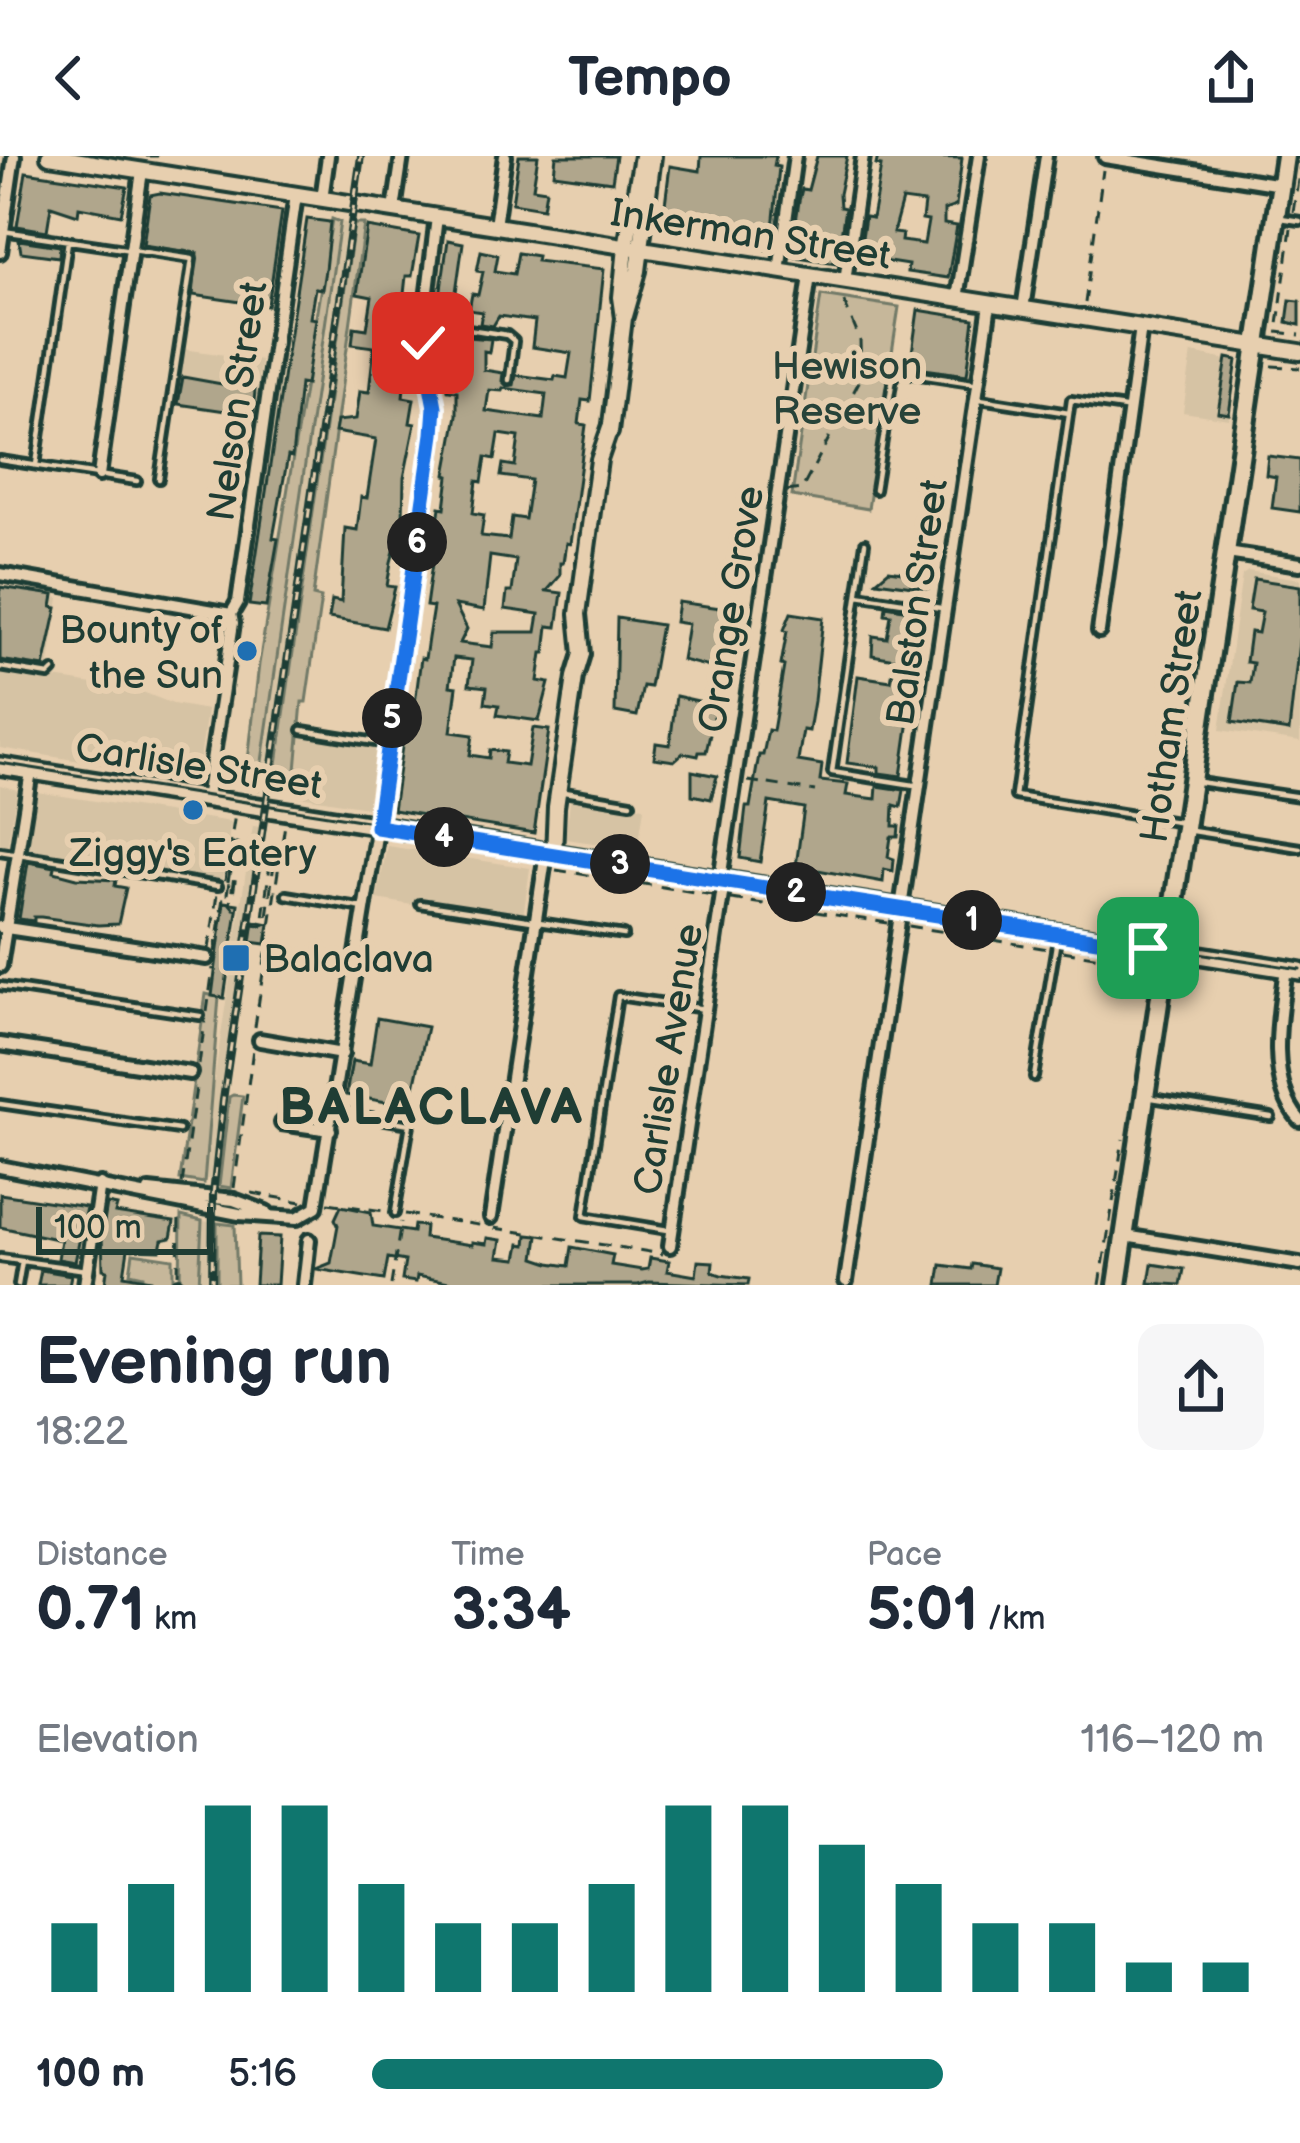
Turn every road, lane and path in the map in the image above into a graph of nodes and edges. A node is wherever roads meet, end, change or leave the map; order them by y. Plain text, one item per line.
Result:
1 (14, 156) edge
2 (49, 156) edge
3 (162, 156) edge
4 (328, 156) edge
5 (402, 156) edge
6 (505, 156) edge
7 (643, 156) edge
8 (653, 156) edge
9 (795, 156) edge
10 (863, 156) edge
11 (979, 156) edge
12 (1046, 156) edge
13 (1285, 156) edge
14 (1105, 157) edge
15 (147, 164) edge
16 (1300, 167) edge
17 (1281, 185) junction
18 (296, 195) junction
19 (322, 199) junction
20 (394, 210) junction
21 (437, 217) junction
22 (1289, 219) edge
23 (495, 226) junction
24 (2, 228) edge
25 (68, 241) junction
26 (633, 248) junction
27 (131, 250) junction
28 (0, 252) edge
29 (779, 271) junction
30 (810, 276) junction
31 (844, 289) junction
32 (957, 299) junction
33 (990, 304) junction
34 (1023, 309) junction
35 (1082, 318) junction
36 (423, 322) junction
37 (1142, 327) junction
38 (1300, 335) edge
39 (1257, 345) junction
40 (1300, 352) edge
41 (1272, 366) dead end
42 (1300, 368) edge
43 (509, 380) dead end
44 (979, 384) junction
45 (976, 398) junction
46 (1131, 409) junction
47 (1070, 413) junction
48 (0, 460) edge
49 (36, 465) junction
50 (99, 475) junction
51 (159, 478) dead end
52 (137, 482) dead end
53 (778, 490) junction
54 (875, 490) dead end
55 (865, 543) dead end
56 (1227, 553) junction
57 (1300, 564) edge
58 (0, 574) edge
59 (858, 595) junction
60 (945, 609) junction
61 (232, 615) junction
62 (1099, 631) dead end
63 (0, 667) edge
64 (52, 671) dead end
65 (302, 730) dead end
66 (388, 744) junction
67 (0, 766) edge
68 (31, 771) junction
69 (734, 779) junction
70 (1194, 781) junction
71 (920, 786) junction
72 (558, 791) junction
73 (815, 791) dead end
74 (1300, 797) edge
75 (206, 800) junction
76 (631, 803) dead end
77 (286, 813) junction
78 (234, 822) dead end
79 (377, 827) junction
80 (1187, 827) junction
81 (1300, 848) edge
82 (0, 851) edge
83 (18, 854) junction
84 (231, 854) junction
85 (549, 858) junction
86 (224, 884) junction
87 (722, 886) junction
88 (286, 896) dead end
89 (271, 903) junction
90 (420, 904) dead end
91 (219, 905) junction
92 (364, 908) junction
93 (240, 916) dead end
94 (900, 917) junction
95 (536, 922) junction
96 (251, 924) dead end
97 (262, 924) junction
98 (3, 927) edge
99 (624, 935) dead end
100 (1056, 941) junction
101 (1169, 951) junction
102 (208, 954) joint
103 (1150, 965) dead end
104 (0, 966) edge
105 (1293, 970) edge
106 (0, 986) edge
107 (705, 1009) junction
108 (200, 1016) dead end
109 (260, 1040) dead end
110 (0, 1044) edge
111 (342, 1054) junction
112 (190, 1073) dead end
113 (1034, 1077) dead end
114 (1146, 1097) junction
115 (0, 1104) edge
116 (334, 1111) junction
117 (1270, 1117) dead end
118 (1300, 1120) edge
119 (1126, 1121) dead end
120 (283, 1123) dead end
121 (179, 1130) dead end
122 (330, 1130) junction
123 (0, 1168) edge
124 (100, 1184) junction
125 (233, 1190) dead end
126 (252, 1193) dead end
127 (180, 1198) junction
128 (319, 1201) junction
129 (399, 1213) junction
130 (584, 1216) junction
131 (495, 1222) junction
132 (672, 1231) junction
133 (1125, 1236) junction
134 (309, 1240) dead end
135 (580, 1242) junction
136 (673, 1251) joint
137 (0, 1258) edge
138 (22, 1261) junction
139 (1300, 1264) edge
140 (87, 1270) junction
141 (846, 1281) dead end
142 (178, 1284) edge
143 (18, 1285) edge
144 (85, 1285) edge
145 (306, 1285) edge
146 (391, 1285) edge
147 (1100, 1285) edge
148 (1117, 1285) edge

1 - 24 street
2 - 15 street, Inkerman Street
3 - 15 path
4 - 19 street
5 - 20 street
6 - 23 street
7 - 26 street
8 - 26 street
9 - 29 street
10 - 31 street
11 - 32 street
12 - 34 street
13 - 17 main road, Hotham Street
14 - 17 street
14 - 35 path
15 - 18 street, Inkerman Street
15 - 27 street
16 - 22 path
17 - 22 main road, Hotham Street
18 - 19 street, Inkerman Street
18 - 61 street, Nelson Street
19 - 20 street, Inkerman Street
20 - 21 street, Inkerman Street
21 - 23 street, Inkerman Street
21 - 36 street
22 - 38 path
22 - 39 main road, Hotham Street
23 - 26 street, Inkerman Street
24 - 25 lane
24 - 28 street
25 - 27 lane
25 - 49 lane
26 - 29 street, Inkerman Street
26 - 72 street
27 - 50 street
27 - 51 lane
29 - 30 street, Inkerman Street
30 - 31 street, Inkerman Street
30 - 53 street, Orange Grove
31 - 32 street, Inkerman Street
31 - 53 path
32 - 33 street, Inkerman Street
33 - 34 street, Inkerman Street
33 - 44 street, Balston Street
34 - 35 street, Inkerman Street
35 - 37 street, Inkerman Street
36 - 43 lane
36 - 66 street
37 - 39 street, Inkerman Street
37 - 46 street
39 - 40 street, Inkerman Street
39 - 56 main road, Hotham Street
41 - 42 path
44 - 45 street, Balston Street
44 - 54 lane
45 - 47 lane
45 - 60 street, Balston Street
46 - 47 lane
46 - 62 street
47 - 80 lane
48 - 49 lane
49 - 50 lane
50 - 52 lane
53 - 69 street, Orange Grove
55 - 59 lane
56 - 57 street
56 - 70 main road, Hotham Street
58 - 61 street
59 - 60 lane
59 - 71 lane
60 - 71 street, Balston Street
61 - 75 street, Nelson Street
63 - 64 lane
65 - 66 lane
66 - 79 street
67 - 68 main road, Carlisle Street
68 - 75 main road, Carlisle Street
68 - 83 street
69 - 73 path
69 - 87 street, Orange Grove
70 - 74 lane
70 - 80 main road, Hotham Street
71 - 94 street, Balston Street
72 - 76 lane
72 - 85 street
75 - 77 main road, Carlisle Street
77 - 79 main road, Carlisle Street
77 - 89 path
78 - 84 path
79 - 85 main road, Carlisle Street
79 - 92 street
80 - 81 lane
80 - 101 main road, Hotham Street
82 - 83 lane
83 - 86 lane
83 - 98 street
84 - 86 path
84 - 86 path, bridge
84 - 93 path, bridge
85 - 87 main road, Carlisle Street
85 - 87 path
85 - 95 street
86 - 91 path
87 - 94 main road, Carlisle Street
87 - 94 path
87 - 107 street, Carlisle Avenue
88 - 92 lane
89 - 97 path
89 - 97 path
89 - 125 path
90 - 95 lane
91 - 102 path
91 - 127 path
92 - 111 street
94 - 100 main road, Carlisle Street
94 - 100 path
94 - 141 street, Balston Street
95 - 99 lane
95 - 131 street
96 - 97 path
98 - 102 street
98 - 104 street
100 - 101 main road, Carlisle Street
100 - 103 path
100 - 113 lane
101 - 105 main road, Carlisle Street
101 - 114 main road, Hotham Street
105 - 118 street
106 - 108 lane
107 - 130 lane
107 - 132 street, Carlisle Avenue
109 - 111 street
110 - 112 street
111 - 116 street
114 - 117 lane
114 - 133 main road, Hotham Street
115 - 121 lane
116 - 122 street
116 - 129 lane
119 - 147 path
120 - 122 street
122 - 128 street
123 - 124 street
124 - 127 street
124 - 140 street
126 - 128 path
127 - 128 street
127 - 142 path
128 - 129 path
129 - 131 path
129 - 146 path
130 - 132 lane
130 - 135 path
131 - 135 path
132 - 136 street, Carlisle Avenue
133 - 139 street
133 - 148 main road, Hotham Street
134 - 145 street
135 - 136 path
137 - 138 lane
138 - 140 lane
138 - 143 lane
140 - 144 street

